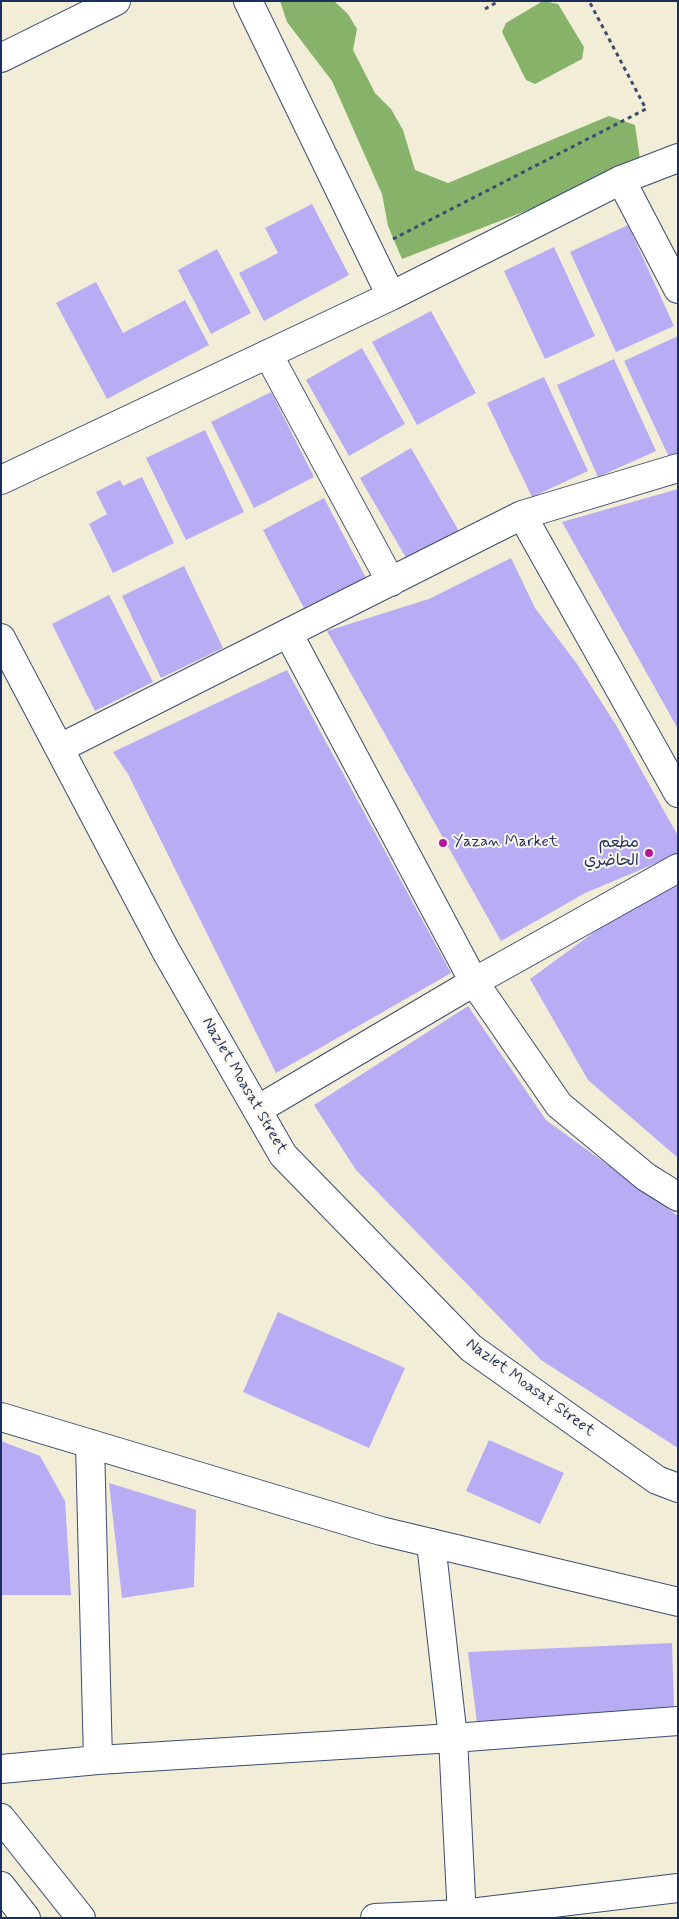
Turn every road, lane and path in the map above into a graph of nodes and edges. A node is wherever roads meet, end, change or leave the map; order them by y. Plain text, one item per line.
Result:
1 (116, 1) edge
2 (248, 1) edge
3 (499, 1) edge
4 (589, 1) edge
5 (485, 9) dead end
6 (1, 58) edge
7 (678, 158) edge
8 (621, 180) junction
9 (369, 252) junction
10 (678, 289) edge
11 (391, 296) junction
12 (268, 354) junction
13 (678, 468) edge
14 (1, 480) edge
15 (522, 515) junction
16 (391, 582) junction
17 (288, 633) junction
18 (1, 638) edge
19 (60, 748) junction
20 (678, 793) edge
21 (678, 868) edge
22 (474, 982) junction
23 (257, 1110) junction
24 (678, 1197) edge
25 (1, 1417) edge
26 (90, 1444) junction
27 (678, 1488) edge
28 (432, 1543) junction
29 (678, 1602) edge
30 (678, 1721) edge
31 (453, 1738) junction
32 (98, 1760) junction
33 (1, 1769) edge
34 (1, 1818) edge
35 (1, 1886) edge
36 (678, 1888) edge
37 (462, 1916) edge
38 (26, 1918) edge
39 (81, 1918) edge
40 (375, 1918) edge

1 - 6 street
2 - 9 street
3 - 5 path
4 - 9 path
7 - 8 street
8 - 10 street
8 - 11 street
9 - 11 street
11 - 12 street
12 - 14 street
12 - 16 street
13 - 15 street
15 - 16 street
15 - 20 street
16 - 17 street
17 - 19 street
17 - 22 street
18 - 19 street, Nazlet Moasat Street
19 - 23 street, Nazlet Moasat Street
21 - 22 street
22 - 23 street
22 - 24 street
23 - 27 street, Nazlet Moasat Street
25 - 26 street
26 - 28 street
26 - 32 street
28 - 29 street
28 - 31 street
30 - 31 street
31 - 32 street
31 - 37 street
32 - 33 street
34 - 39 street
35 - 38 street
36 - 37 street
37 - 40 street

